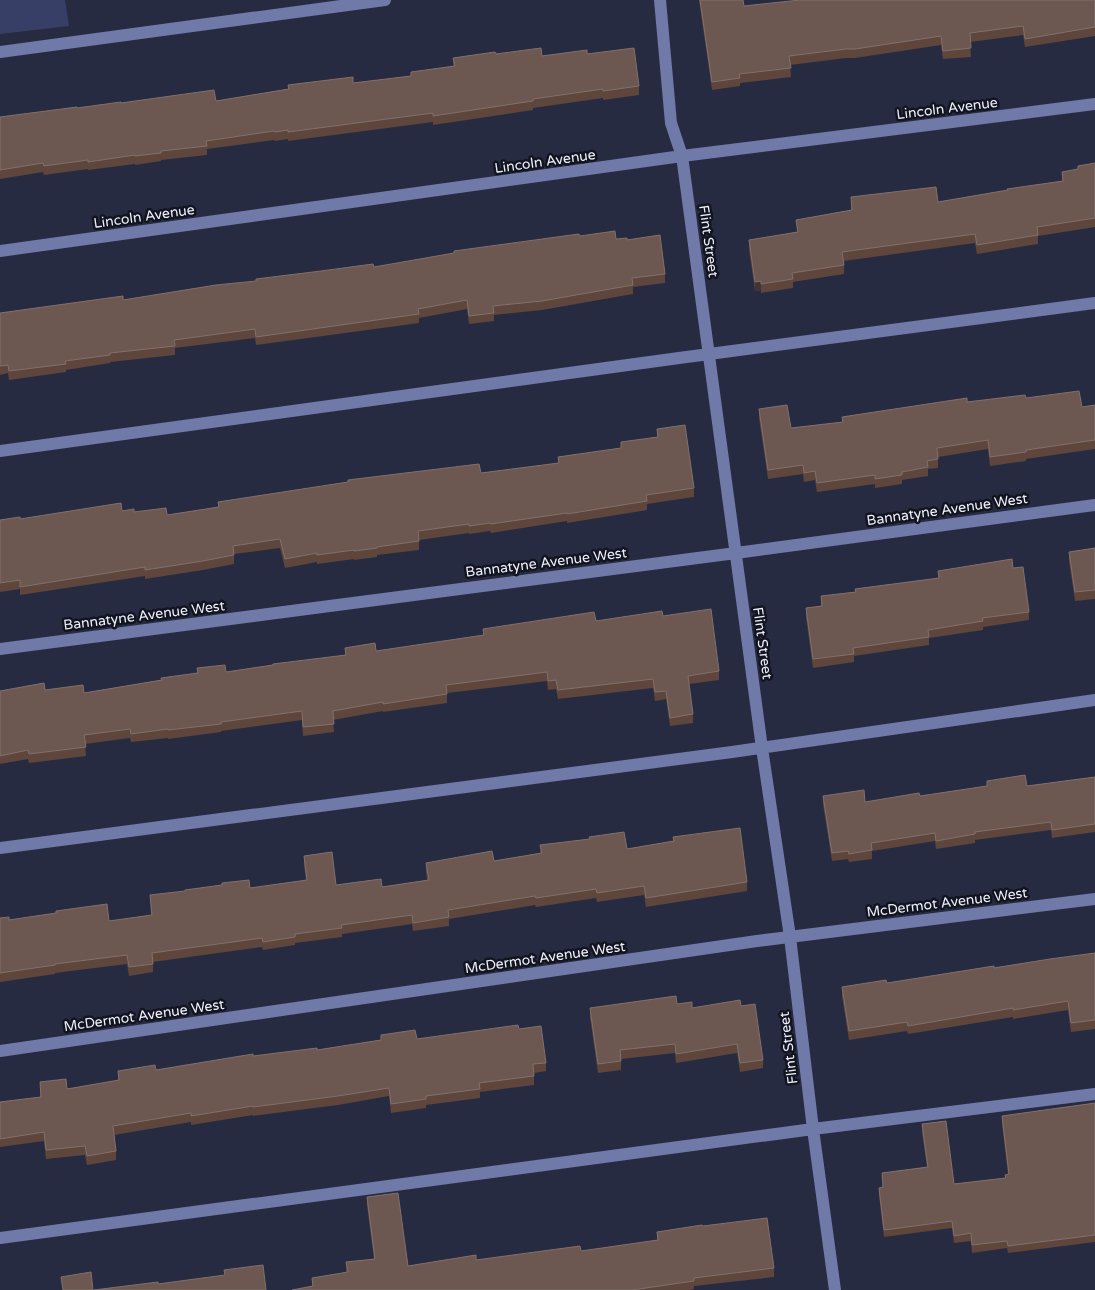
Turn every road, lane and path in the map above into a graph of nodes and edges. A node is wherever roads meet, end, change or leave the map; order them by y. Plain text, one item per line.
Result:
1 (385, 0) edge
2 (660, 0) edge
3 (0, 52) edge
4 (1095, 104) edge
5 (682, 156) junction
6 (0, 251) edge
7 (1095, 303) edge
8 (709, 354) junction
9 (0, 451) edge
10 (1095, 505) edge
11 (736, 553) junction
12 (0, 649) edge
13 (1095, 700) edge
14 (762, 748) junction
15 (0, 848) edge
16 (1095, 899) edge
17 (790, 937) junction
18 (0, 1051) edge
19 (1095, 1094) edge
20 (812, 1129) junction
21 (0, 1238) edge
22 (835, 1290) edge

1 - 3 street
2 - 5 street, Flint Street
4 - 5 street, Lincoln Avenue
5 - 6 street, Lincoln Avenue
5 - 8 street, Flint Street
7 - 8 street
8 - 9 street
8 - 11 street, Flint Street
10 - 11 street, Bannatyne Avenue West
11 - 12 street, Bannatyne Avenue West
11 - 14 street, Flint Street
13 - 14 street
14 - 15 street
14 - 17 street, Flint Street
16 - 17 street, McDermot Avenue West
17 - 18 street, McDermot Avenue West
17 - 20 street, Flint Street
19 - 20 street
20 - 21 street
20 - 22 street, Flint Street

